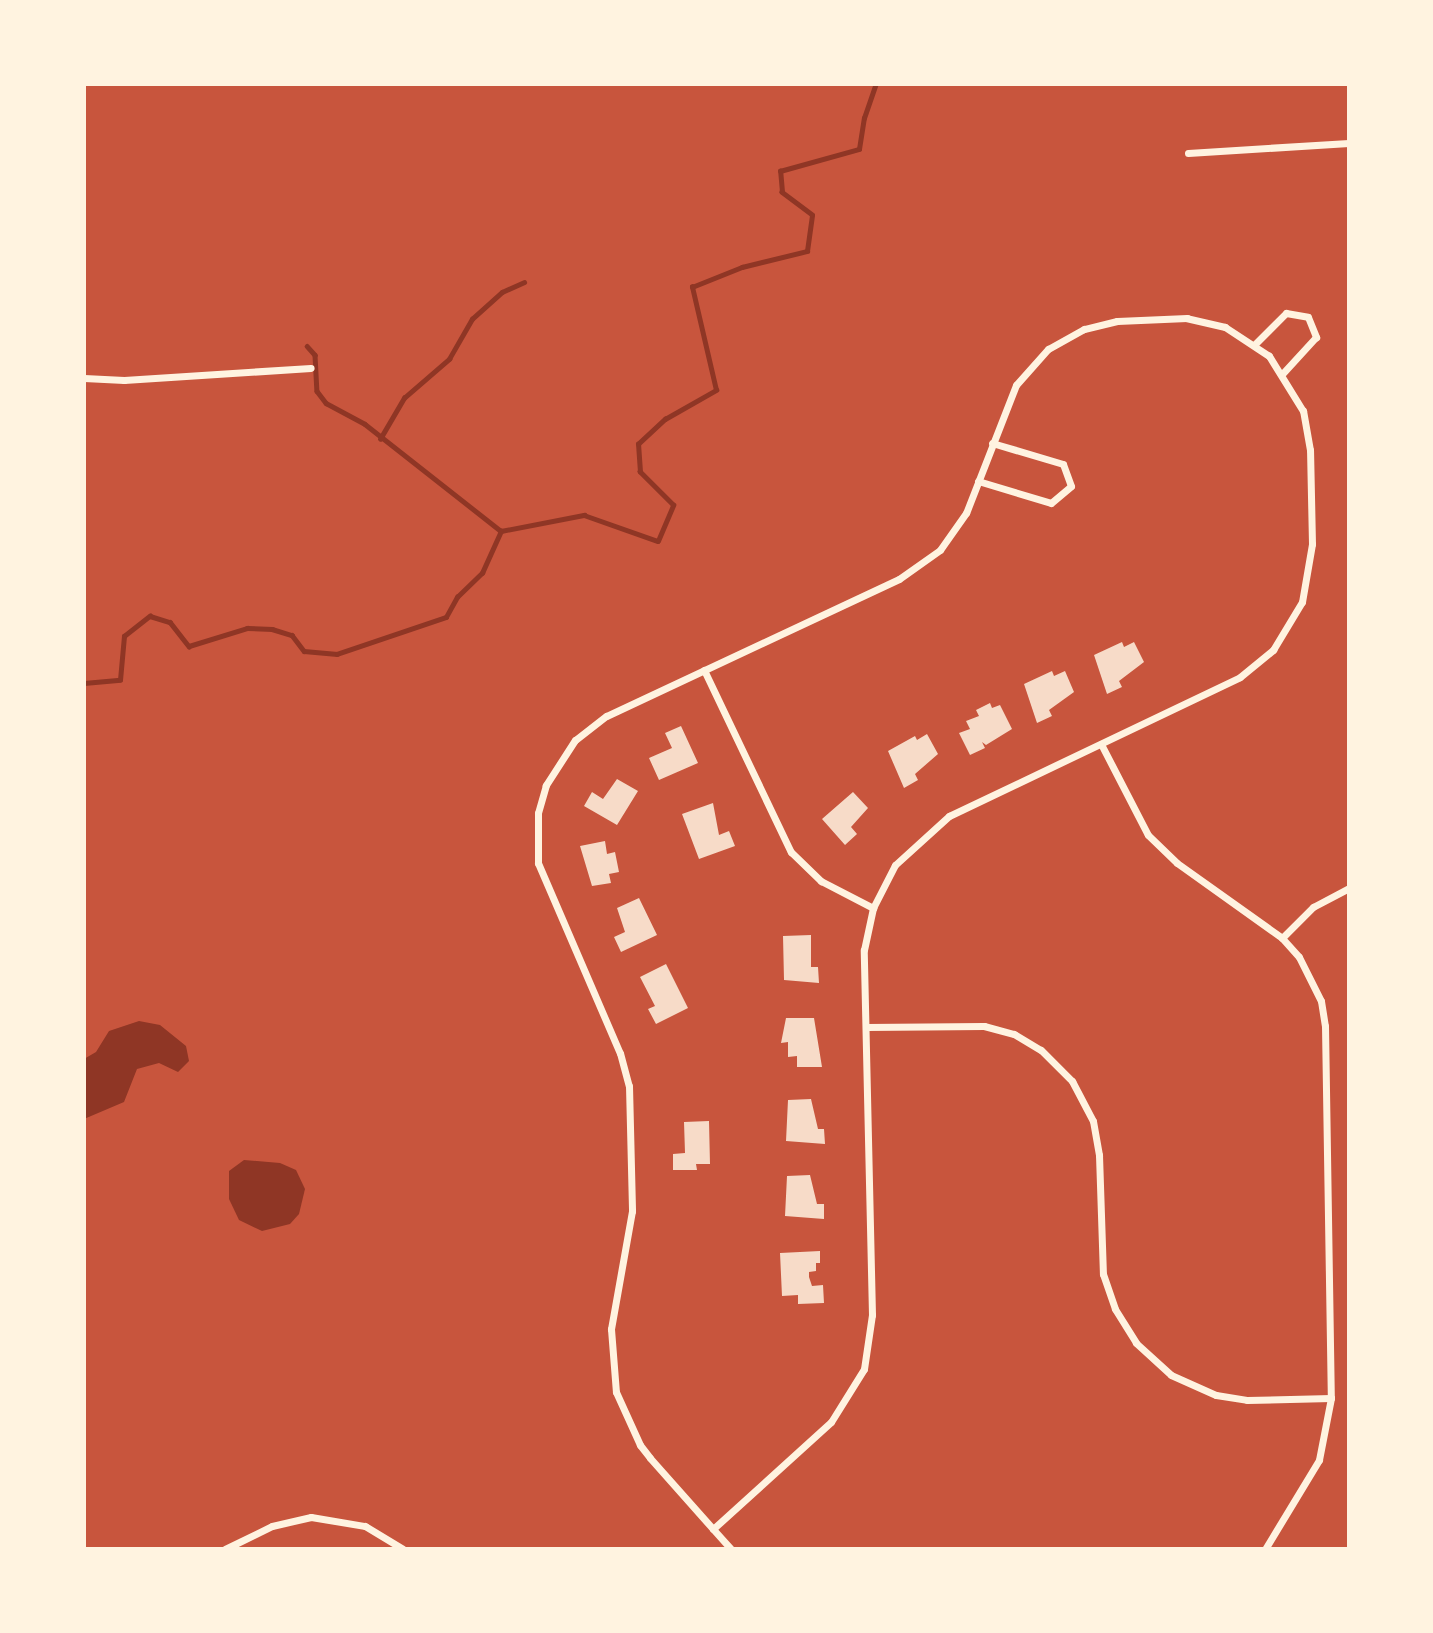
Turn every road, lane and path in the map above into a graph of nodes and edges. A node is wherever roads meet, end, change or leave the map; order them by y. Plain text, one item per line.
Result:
1 (1349, 143) edge
2 (1188, 153) dead end
3 (1255, 344) junction
4 (311, 368) dead end
5 (1283, 373) junction
6 (84, 378) edge
7 (992, 443) junction
8 (978, 481) junction
9 (704, 670) junction
10 (1101, 744) junction
11 (1349, 888) edge
12 (873, 908) junction
13 (1282, 938) junction
14 (866, 1027) junction
15 (1331, 1398) junction
16 (713, 1529) junction
17 (225, 1549) edge
18 (402, 1549) edge
19 (731, 1549) edge
20 (1265, 1549) edge

1 - 2 street
3 - 5 street
3 - 5 street
3 - 7 street
4 - 6 street
5 - 10 street
7 - 8 street
7 - 8 street
8 - 9 street
9 - 12 street
9 - 16 street
10 - 12 street
10 - 13 street
11 - 13 street
12 - 14 street
13 - 15 street
14 - 15 street
14 - 16 street
15 - 20 street
16 - 19 street
17 - 18 street

